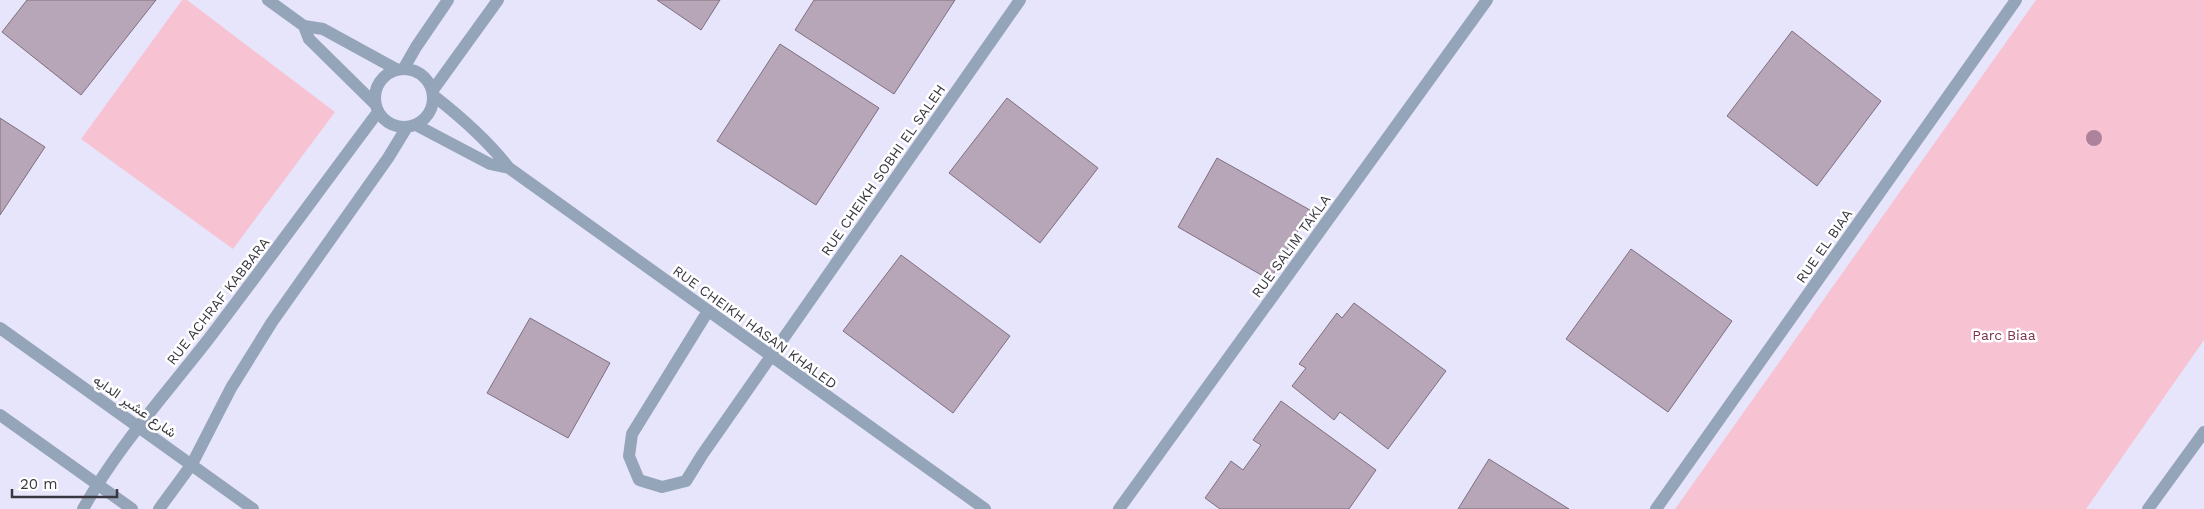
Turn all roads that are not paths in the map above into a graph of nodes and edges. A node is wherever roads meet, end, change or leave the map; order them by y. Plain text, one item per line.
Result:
1 (268, 0) edge
2 (448, 0) edge
3 (498, 0) edge
4 (1020, 0) edge
5 (1487, 0) edge
6 (2016, 0) edge
7 (304, 26) junction
8 (400, 69) junction
9 (433, 93) junction
10 (377, 109) junction
11 (411, 126) junction
12 (508, 168) junction
13 (708, 311) junction
14 (0, 328) edge
15 (772, 357) junction
16 (0, 416) edge
17 (138, 426) junction
18 (2204, 432) edge
19 (192, 464) junction
20 (97, 484) junction
21 (83, 509) edge
22 (132, 509) edge
23 (159, 509) edge
24 (253, 509) edge
25 (985, 509) edge
26 (1119, 509) edge
27 (1656, 509) edge
28 (2148, 509) edge

1 - 7 street
2 - 8 street
3 - 9 street
4 - 15 street, RUE CHEIKH SOBHI EL SALEH
5 - 26 street, RUE SALIM TAKLA
6 - 27 street, RUE EL BIAA
7 - 8 street
7 - 10 street
8 - 9 street
8 - 10 street
9 - 11 street
9 - 12 street, RUE CHEIKH HASAN KHALED
10 - 11 street
10 - 17 street, RUE ACHRAF KABBARA
11 - 12 street, RUE CHEIKH HASAN KHALED
11 - 19 street
12 - 13 street, RUE CHEIKH HASAN KHALED
13 - 15 street, RUE CHEIKH HASAN KHALED
13 - 15 street, RUE CHEIKH SOBHI EL SALEH
14 - 17 street, شارع عشير الدايه
15 - 25 street, RUE CHEIKH HASAN KHALED
16 - 20 street
17 - 19 street, شارع عشير الدايه
17 - 20 street, RUE ACHRAF KABBARA
18 - 28 street
19 - 23 street
19 - 24 street, شارع عشير الدايه
20 - 21 street, RUE ACHRAF KABBARA
20 - 22 street

